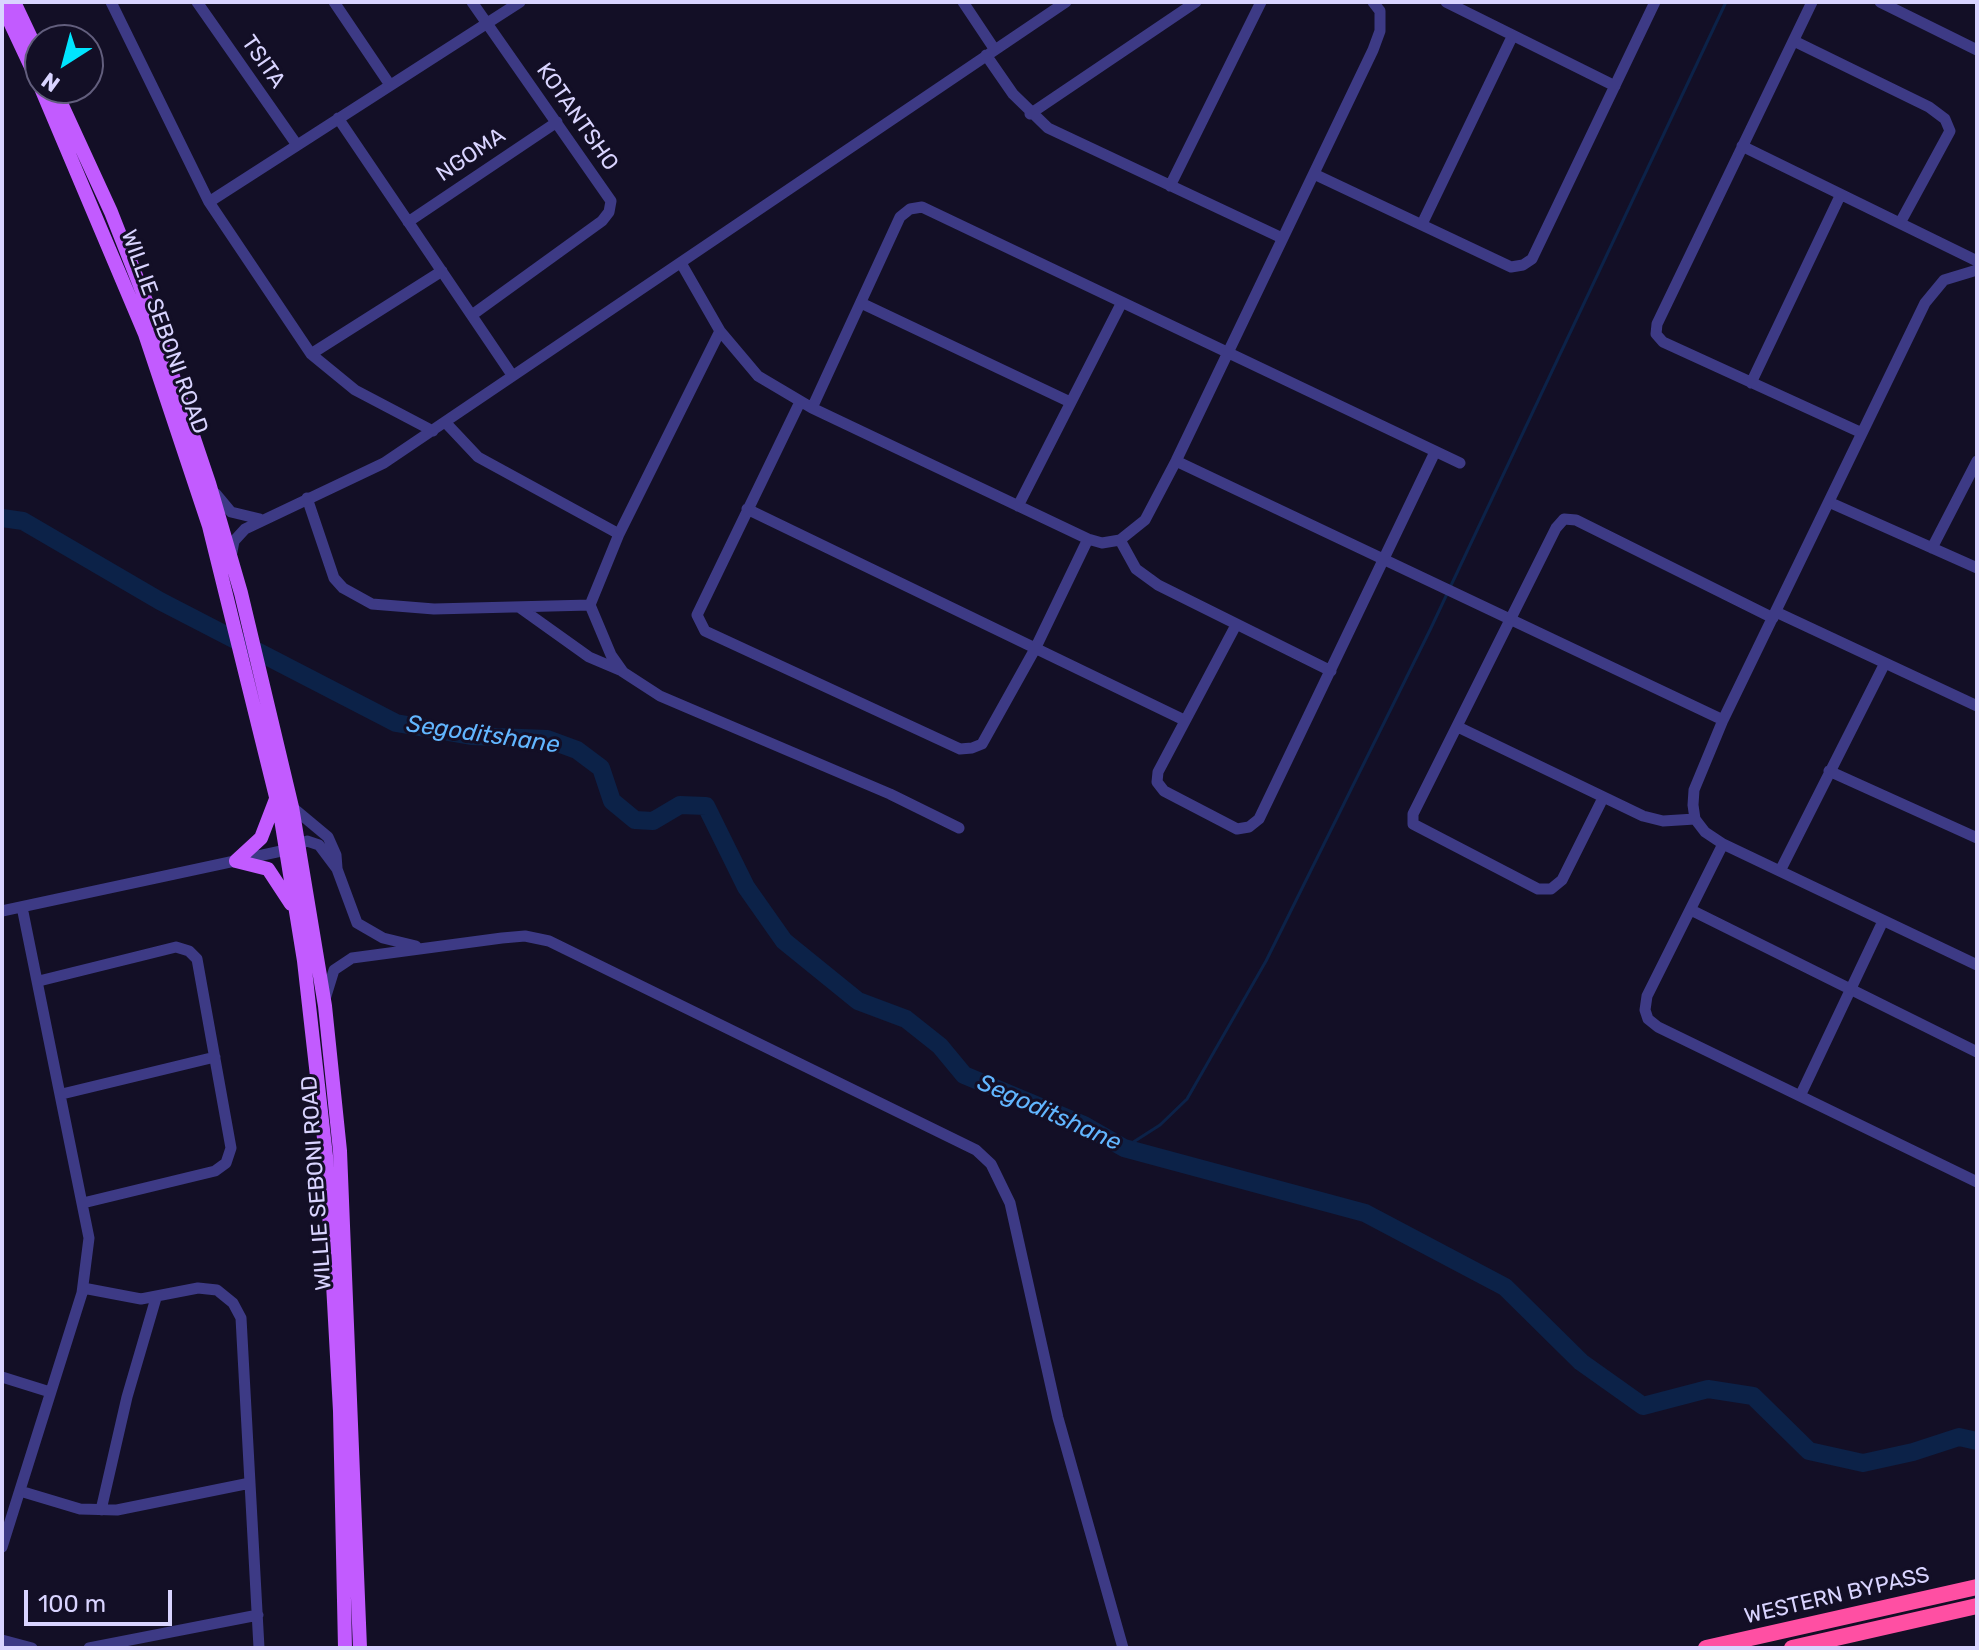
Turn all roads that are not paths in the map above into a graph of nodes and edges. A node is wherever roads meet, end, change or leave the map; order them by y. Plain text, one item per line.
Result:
1 (14, 2) edge
2 (111, 2) edge
3 (197, 2) edge
4 (334, 2) edge
5 (472, 2) edge
6 (520, 2) edge
7 (963, 2) edge
8 (1066, 2) edge
9 (1196, 2) edge
10 (1261, 2) edge
11 (1373, 2) edge
12 (1446, 2) edge
13 (1655, 2) edge
14 (1812, 2) edge
15 (1880, 2) edge
16 (2, 5) edge
17 (24, 24) edge
18 (487, 24) junction
19 (1512, 37) junction
20 (1794, 41) junction
21 (1977, 50) edge
22 (24, 52) edge
23 (991, 52) junction
24 (390, 85) junction
25 (1615, 86) junction
26 (47, 104) edge
27 (61, 104) edge
28 (1030, 114) junction
29 (338, 118) junction
30 (557, 122) junction
31 (297, 145) junction
32 (1742, 146) junction
33 (1314, 174) junction
34 (1170, 186) junction
35 (1840, 196) junction
36 (209, 202) junction
37 (408, 222) junction
38 (1900, 223) junction
39 (1422, 224) junction
40 (1282, 238) junction
41 (1977, 261) edge
42 (681, 263) junction
43 (1977, 270) edge
44 (442, 271) junction
45 (861, 303) junction
46 (1121, 304) junction
47 (472, 315) junction
48 (720, 331) junction
49 (311, 354) junction
50 (1227, 354) junction
51 (512, 375) junction
52 (1751, 383) junction
53 (800, 402) junction
54 (1070, 402) junction
55 (812, 408) junction
56 (445, 422) junction
57 (433, 431) junction
58 (1862, 433) junction
59 (1435, 452) junction
60 (1176, 461) junction
61 (1977, 461) edge
62 (1460, 463) dead end
63 (209, 483) junction
64 (307, 498) junction
65 (1831, 503) junction
66 (1018, 506) junction
67 (747, 509) junction
68 (261, 519) junction
69 (619, 534) junction
70 (1088, 539) junction
71 (1120, 540) junction
72 (1932, 548) junction
73 (1385, 557) junction
74 (231, 558) junction
75 (1977, 568) edge
76 (234, 595) junction
77 (590, 605) junction
78 (518, 606) junction
79 (1775, 615) junction
80 (1512, 618) junction
81 (1236, 625) junction
82 (1035, 649) junction
83 (1885, 663) junction
84 (1331, 671) junction
85 (623, 672) junction
86 (1977, 706) edge
87 (1184, 720) junction
88 (1723, 720) junction
89 (267, 721) junction
90 (1458, 727) junction
91 (1829, 771) junction
92 (277, 797) junction
93 (1603, 798) junction
94 (292, 807) junction
95 (1695, 819) junction
96 (959, 828) dead end
97 (1977, 838) edge
98 (1723, 844) junction
99 (292, 846) junction
100 (236, 861) junction
101 (337, 869) junction
102 (1780, 871) junction
103 (22, 907) junction
104 (1691, 910) junction
105 (2, 911) edge
106 (297, 914) junction
107 (1883, 921) junction
108 (425, 948) junction
109 (1977, 965) edge
110 (39, 981) junction
111 (1851, 989) junction
112 (325, 1006) junction
113 (1977, 1052) edge
114 (215, 1057) junction
115 (62, 1094) junction
116 (1801, 1094) junction
117 (1977, 1182) edge
118 (83, 1203) junction
119 (83, 1288) junction
120 (156, 1298) junction
121 (2, 1377) edge
122 (50, 1392) junction
123 (250, 1483) junction
124 (20, 1491) junction
125 (101, 1510) junction
126 (2, 1547) edge
127 (1977, 1587) edge
128 (1977, 1606) edge
129 (258, 1615) junction
130 (2, 1640) edge
131 (32, 1648) edge
132 (89, 1648) edge
133 (259, 1648) edge
134 (345, 1648) edge
135 (360, 1648) edge
136 (1123, 1648) edge
137 (1706, 1648) edge
138 (1792, 1648) edge

1 - 17 main road
2 - 36 street
3 - 31 street, TSITA
4 - 24 street
5 - 18 street, KOTANTSHO
6 - 18 street
7 - 23 street
8 - 23 street
9 - 28 street
10 - 34 street
11 - 33 street
12 - 19 street
13 - 25 street
14 - 20 street
15 - 21 street
16 - 22 main road, WILLIE SEBONI ROAD
18 - 24 street
18 - 30 street, KOTANTSHO
19 - 25 street
19 - 39 street
20 - 32 street
20 - 38 street
23 - 28 street
23 - 42 street
24 - 29 street
25 - 39 street
26 - 76 main road, WILLIE SEBONI ROAD
27 - 63 main road, WILLIE SEBONI ROAD
28 - 34 street
29 - 31 street
29 - 37 street
30 - 37 street, NGOMA
30 - 47 street, KOTANTSHO
31 - 36 street
32 - 35 street
32 - 52 street
33 - 39 street
33 - 40 street
34 - 40 street
35 - 38 street
35 - 52 street
36 - 49 street
37 - 44 street
38 - 41 street
40 - 50 street
42 - 48 street
42 - 51 street
43 - 58 street
44 - 47 street
44 - 49 street
45 - 46 street
45 - 54 street
45 - 55 street
46 - 50 street
46 - 54 street
47 - 51 street
48 - 53 street
48 - 69 street
49 - 57 street
50 - 59 street
50 - 60 street
51 - 56 street
52 - 58 street
53 - 55 street
53 - 67 street
54 - 66 street
55 - 66 street
56 - 57 street
56 - 69 street
57 - 64 street
58 - 65 street
59 - 62 street
59 - 73 street
60 - 71 street
60 - 73 street
61 - 72 street
63 - 68 street
63 - 74 main road, WILLIE SEBONI ROAD
64 - 68 street
64 - 78 street
65 - 72 street
65 - 79 street
66 - 70 street
67 - 82 street
67 - 82 street
68 - 74 street
69 - 77 street
70 - 71 street
70 - 82 street
71 - 81 street
72 - 75 street
73 - 80 street
73 - 84 street
74 - 76 main road, WILLIE SEBONI ROAD
76 - 89 main road
77 - 78 street
77 - 85 street
78 - 85 street
79 - 80 street
79 - 83 street
79 - 88 street
80 - 88 street
80 - 90 street
81 - 84 street
81 - 87 street
82 - 87 street
83 - 86 street
83 - 91 street
84 - 87 street
85 - 96 street
88 - 95 street
89 - 92 main road, WILLIE SEBONI ROAD
89 - 94 main road, WILLIE SEBONI ROAD
90 - 93 street
90 - 93 street
91 - 97 street
91 - 102 street
92 - 99 main road, WILLIE SEBONI ROAD
92 - 100 main road
93 - 95 street
94 - 99 main road, WILLIE SEBONI ROAD
94 - 101 street
95 - 98 street
98 - 102 street
98 - 104 street
99 - 100 street
99 - 101 street
99 - 106 main road, WILLIE SEBONI ROAD
99 - 112 main road, WILLIE SEBONI ROAD
100 - 103 street
100 - 106 main road
101 - 108 street
102 - 107 street
103 - 105 street
103 - 110 street
104 - 111 street
104 - 116 street
106 - 134 main road, WILLIE SEBONI ROAD
107 - 109 street
107 - 111 street
108 - 112 street
108 - 136 street
110 - 114 street
110 - 115 street
111 - 113 street
111 - 116 street
112 - 135 main road, WILLIE SEBONI ROAD
114 - 115 street
114 - 118 street
115 - 118 street
116 - 117 street
118 - 119 street
119 - 120 street
119 - 122 street
120 - 123 street
120 - 125 street
121 - 122 street
122 - 124 street
123 - 125 street
123 - 129 street
124 - 125 street
124 - 126 street
127 - 137 highway, WESTERN BYPASS
128 - 138 highway, WESTERN BYPASS
129 - 132 street
129 - 133 street
130 - 131 street

